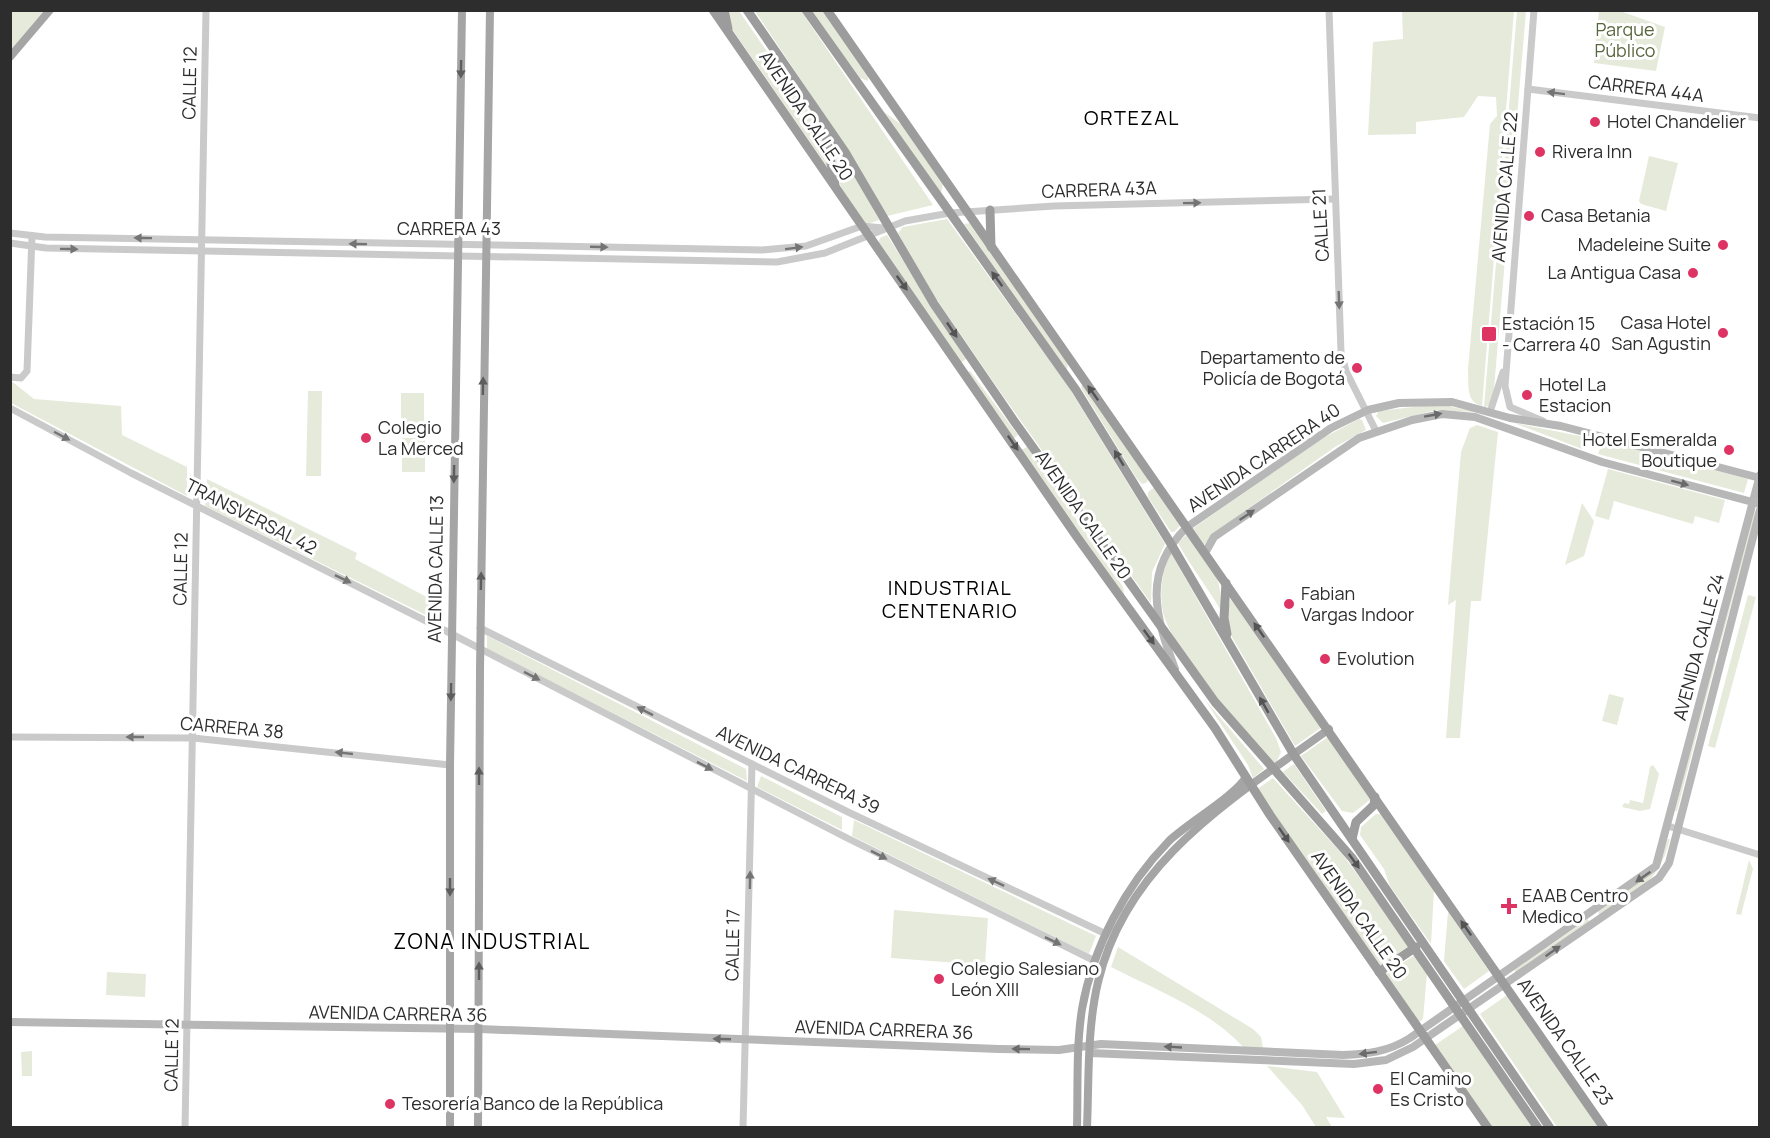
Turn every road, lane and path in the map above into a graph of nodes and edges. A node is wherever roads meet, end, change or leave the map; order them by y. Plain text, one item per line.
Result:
1 (50, 10) edge
2 (206, 10) edge
3 (462, 10) edge
4 (490, 10) edge
5 (713, 10) edge
6 (724, 10) edge
7 (749, 10) edge
8 (806, 10) edge
9 (827, 10) edge
10 (1329, 10) edge
11 (1534, 10) edge
12 (729, 33) junction
13 (10, 57) edge
14 (1528, 89) junction
15 (869, 99) junction
16 (1760, 118) edge
17 (902, 119) junction
18 (822, 120) junction
19 (945, 182) junction
20 (836, 190) junction
21 (1335, 199) junction
22 (942, 202) junction
23 (990, 210) junction
24 (966, 211) junction
25 (950, 213) junction
26 (861, 226) junction
27 (887, 227) junction
28 (10, 233) edge
29 (868, 235) junction
30 (32, 236) junction
31 (202, 239) junction
32 (10, 243) edge
33 (459, 243) junction
34 (486, 243) junction
35 (32, 247) junction
36 (991, 248) junction
37 (202, 252) junction
38 (486, 255) junction
39 (458, 256) junction
40 (1504, 366) junction
41 (961, 368) junction
42 (979, 370) junction
43 (10, 378) edge
44 (10, 408) edge
45 (1368, 410) junction
46 (1490, 412) junction
47 (1552, 424) junction
48 (1376, 430) junction
49 (1759, 477) edge
50 (1155, 481) junction
51 (1139, 492) junction
52 (1756, 503) edge
53 (197, 506) junction
54 (1760, 510) edge
55 (1187, 527) junction
56 (1171, 544) junction
57 (1205, 553) junction
58 (1226, 582) junction
59 (1132, 586) junction
60 (1126, 606) junction
61 (1161, 627) junction
62 (480, 628) junction
63 (452, 634) junction
64 (1229, 642) junction
65 (480, 649) junction
66 (1177, 675) junction
67 (1215, 702) junction
68 (1329, 729) junction
69 (10, 737) edge
70 (193, 738) junction
71 (1294, 755) junction
72 (752, 764) junction
73 (450, 765) junction
74 (1274, 770) junction
75 (1246, 777) junction
76 (1252, 786) junction
77 (751, 790) junction
78 (1375, 797) junction
79 (1672, 828) junction
80 (1352, 838) junction
81 (1760, 855) edge
82 (1109, 936) junction
83 (1416, 947) junction
84 (1095, 961) junction
85 (1379, 972) junction
86 (1502, 980) junction
87 (1463, 1007) junction
88 (10, 1022) edge
89 (188, 1025) junction
90 (450, 1029) junction
91 (479, 1029) junction
92 (1423, 1035) junction
93 (746, 1040) junction
94 (1080, 1047) junction
95 (1090, 1049) junction
96 (1259, 1051) junction
97 (1259, 1060) junction
98 (185, 1128) edge
99 (450, 1128) edge
100 (478, 1128) edge
101 (743, 1128) edge
102 (1077, 1128) edge
103 (1087, 1128) edge
104 (1488, 1128) edge
105 (1538, 1128) edge
106 (1550, 1128) edge
107 (1604, 1128) edge

1 - 13 main road
2 - 31 street, CALLE 12
3 -> 33 main road, AVENIDA CALLE 13
4 - 34 main road
5 - 12 highway, AVENIDA CALLE 20
6 - 12 highway
7 - 18 highway, AVENIDA CALLE 20
8 - 15 highway, AVENIDA CALLE 20
9 - 17 highway
10 - 21 street, CALLE 21
11 - 14 street, AVENIDA CALLE 22
12 - 20 highway, AVENIDA CALLE 20
16 -> 14 street, CARRERA 44A
14 - 40 street, AVENIDA CALLE 22
15 - 17 highway
15 - 22 highway, AVENIDA CALLE 20
17 - 19 highway
18 - 20 highway
18 - 27 highway, AVENIDA CALLE 20
19 - 22 highway
19 - 24 highway
20 - 26 highway, AVENIDA CALLE 20
23 -> 21 street, CARRERA 43A
21 -> 45 street, CALLE 21
22 - 25 highway, AVENIDA CALLE 20
23 - 24 street, CARRERA 43A
23 - 36 highway
24 - 25 street, CARRERA 43A
24 - 36 highway
25 - 27 street, CARRERA 43A
51 -> 25 highway, AVENIDA CALLE 20
26 - 27 street, CARRERA 43
26 - 29 highway, AVENIDA CALLE 20
34 -> 26 street, CARRERA 43
27 - 29 street, CARRERA 43A
27 -> 42 highway, AVENIDA CALLE 20
28 - 30 street, CARRERA 43
29 - 38 street, CARRERA 43
29 -> 41 highway, AVENIDA CALLE 20
31 -> 30 street, CARRERA 43
30 - 35 street
33 -> 31 street, CARRERA 43
31 - 37 street, CALLE 12
32 - 35 street, CARRERA 43
33 - 34 street, CARRERA 43
33 - 39 main road, AVENIDA CALLE 13
34 - 38 main road
35 -> 37 street, CARRERA 43
35 - 43 street
50 -> 36 highway
37 - 39 street, CARRERA 43
37 - 53 street, CALLE 12
38 - 39 street, CARRERA 43
62 -> 38 main road
39 -> 63 main road, AVENIDA CALLE 13
40 - 46 street, AVENIDA CALLE 22
40 - 47 street, AVENIDA CALLE 22
41 - 42 highway
41 -> 60 highway, AVENIDA CALLE 20
42 - 59 highway, AVENIDA CALLE 20
44 -> 53 street, TRANSVERSAL 42
45 - 46 main road, AVENIDA CARRERA 40
45 - 48 street, CALLE 21
45 - 55 main road, AVENIDA CARRERA 40
46 - 47 main road, AVENIDA CARRERA 40
47 - 49 main road, AVENIDA CARRERA 40
48 -> 52 main road, AVENIDA CARRERA 40
57 -> 48 main road, AVENIDA CARRERA 40
49 - 52 main road, AVENIDA CALLE 24
50 - 51 highway
50 - 55 highway
51 - 56 highway, AVENIDA CALLE 20
52 - 79 main road, AVENIDA CALLE 24
53 -> 63 street, TRANSVERSAL 42
53 - 70 street, CALLE 12
54 - 79 main road, AVENIDA CALLE 24
55 - 56 main road, AVENIDA CARRERA 40
55 - 57 highway
56 - 61 main road, AVENIDA CARRERA 40
56 - 64 highway, AVENIDA CALLE 20
57 - 58 highway
58 - 64 highway
68 -> 58 highway
59 - 60 highway
59 - 61 highway, AVENIDA CALLE 20
60 -> 66 highway, AVENIDA CALLE 20
61 - 66 main road, AVENIDA CARRERA 40
61 - 67 highway, AVENIDA CALLE 20
62 - 65 main road
72 -> 62 street, AVENIDA CARRERA 39
63 - 65 street, TRANSVERSAL 42
63 -> 73 main road, AVENIDA CALLE 13
71 -> 64 highway, AVENIDA CALLE 20
65 -> 77 street, AVENIDA CARRERA 39
91 -> 65 main road
66 - 67 highway
66 - 75 highway, AVENIDA CALLE 20
67 - 74 highway, AVENIDA CALLE 20
68 - 71 main road
68 - 78 highway
70 -> 69 street, CARRERA 38
73 -> 70 street, CARRERA 38
70 - 89 street, CALLE 12
71 - 74 main road
71 - 80 highway, AVENIDA CALLE 20
72 - 77 street, CALLE 17
82 -> 72 street, AVENIDA CARRERA 39
73 -> 90 main road, AVENIDA CALLE 13
74 - 76 main road
74 -> 83 highway, AVENIDA CALLE 20
75 - 76 highway, AVENIDA CALLE 20
75 - 82 main road
76 - 82 main road
76 -> 85 highway, AVENIDA CALLE 20
77 -> 84 street, AVENIDA CARRERA 39
93 -> 77 street, CALLE 17
78 - 80 highway
86 -> 78 highway
79 - 81 street
79 - 86 main road, AVENIDA CARRERA 36
80 - 87 highway, AVENIDA CALLE 20
82 - 84 main road
82 - 95 main road
83 - 85 highway
83 - 87 highway, AVENIDA CALLE 20
84 - 94 main road
85 - 92 highway, AVENIDA CALLE 20
86 - 87 main road, AVENIDA CARRERA 36
86 - 107 highway, AVENIDA CALLE 23
87 - 92 main road, AVENIDA CARRERA 36
87 - 105 highway
87 - 106 highway
88 - 89 main road, AVENIDA CARRERA 36
89 - 90 main road, AVENIDA CARRERA 36
89 - 98 street, CALLE 12
90 - 91 main road, AVENIDA CARRERA 36
90 - 99 main road, AVENIDA CALLE 13
93 -> 91 main road, AVENIDA CARRERA 36
91 - 100 main road
92 -> 96 main road, AVENIDA CARRERA 36
92 - 97 main road, AVENIDA CARRERA 36
92 - 104 highway
94 -> 93 main road, AVENIDA CARRERA 36
93 - 101 street, CALLE 17
94 - 95 main road, AVENIDA CARRERA 36
94 - 102 main road
96 -> 95 main road, AVENIDA CARRERA 36
95 - 97 main road, AVENIDA CARRERA 36
95 - 103 main road
96 - 97 main road

